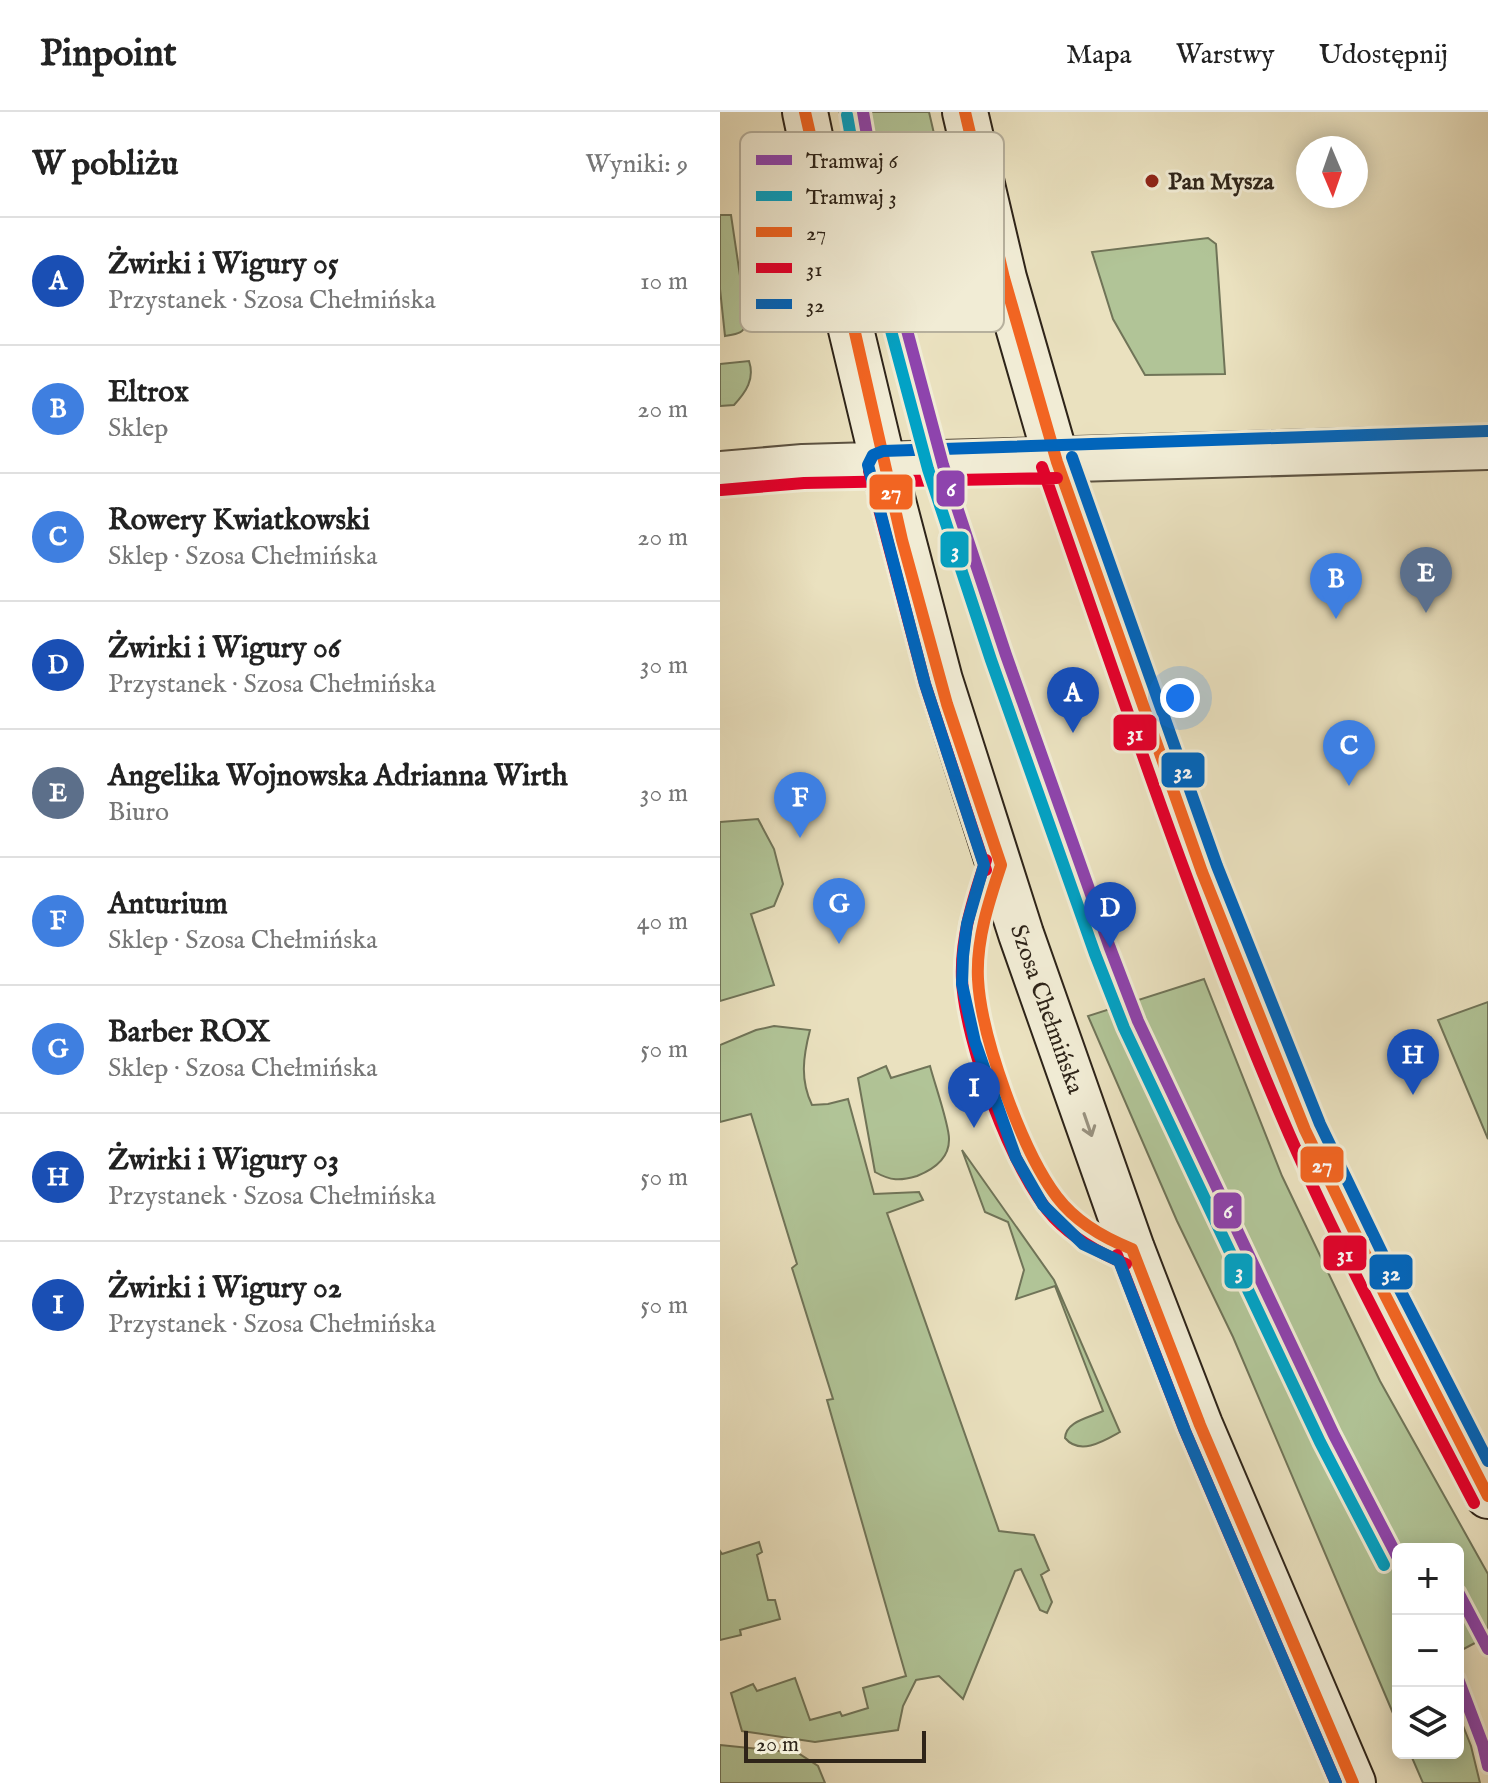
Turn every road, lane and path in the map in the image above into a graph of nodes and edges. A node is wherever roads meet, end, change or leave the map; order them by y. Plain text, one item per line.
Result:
1 (805, 112) edge
2 (965, 112) edge
3 (809, 132) edge
4 (970, 132) edge
5 (1004, 278) edge
6 (852, 332) edge
7 (1488, 447) edge
8 (1057, 462) junction
9 (884, 467) junction
10 (720, 474) edge
11 (1488, 1496) edge
12 (1353, 1783) edge

1 - 3 main road, Szosa Chełmińska
2 - 4 main road
5 - 8 main road
6 - 9 main road, Szosa Chełmińska
7 - 8 main road
8 - 9 main road
8 - 11 main road
9 - 10 main road
9 -> 12 main road, Szosa Chełmińska

